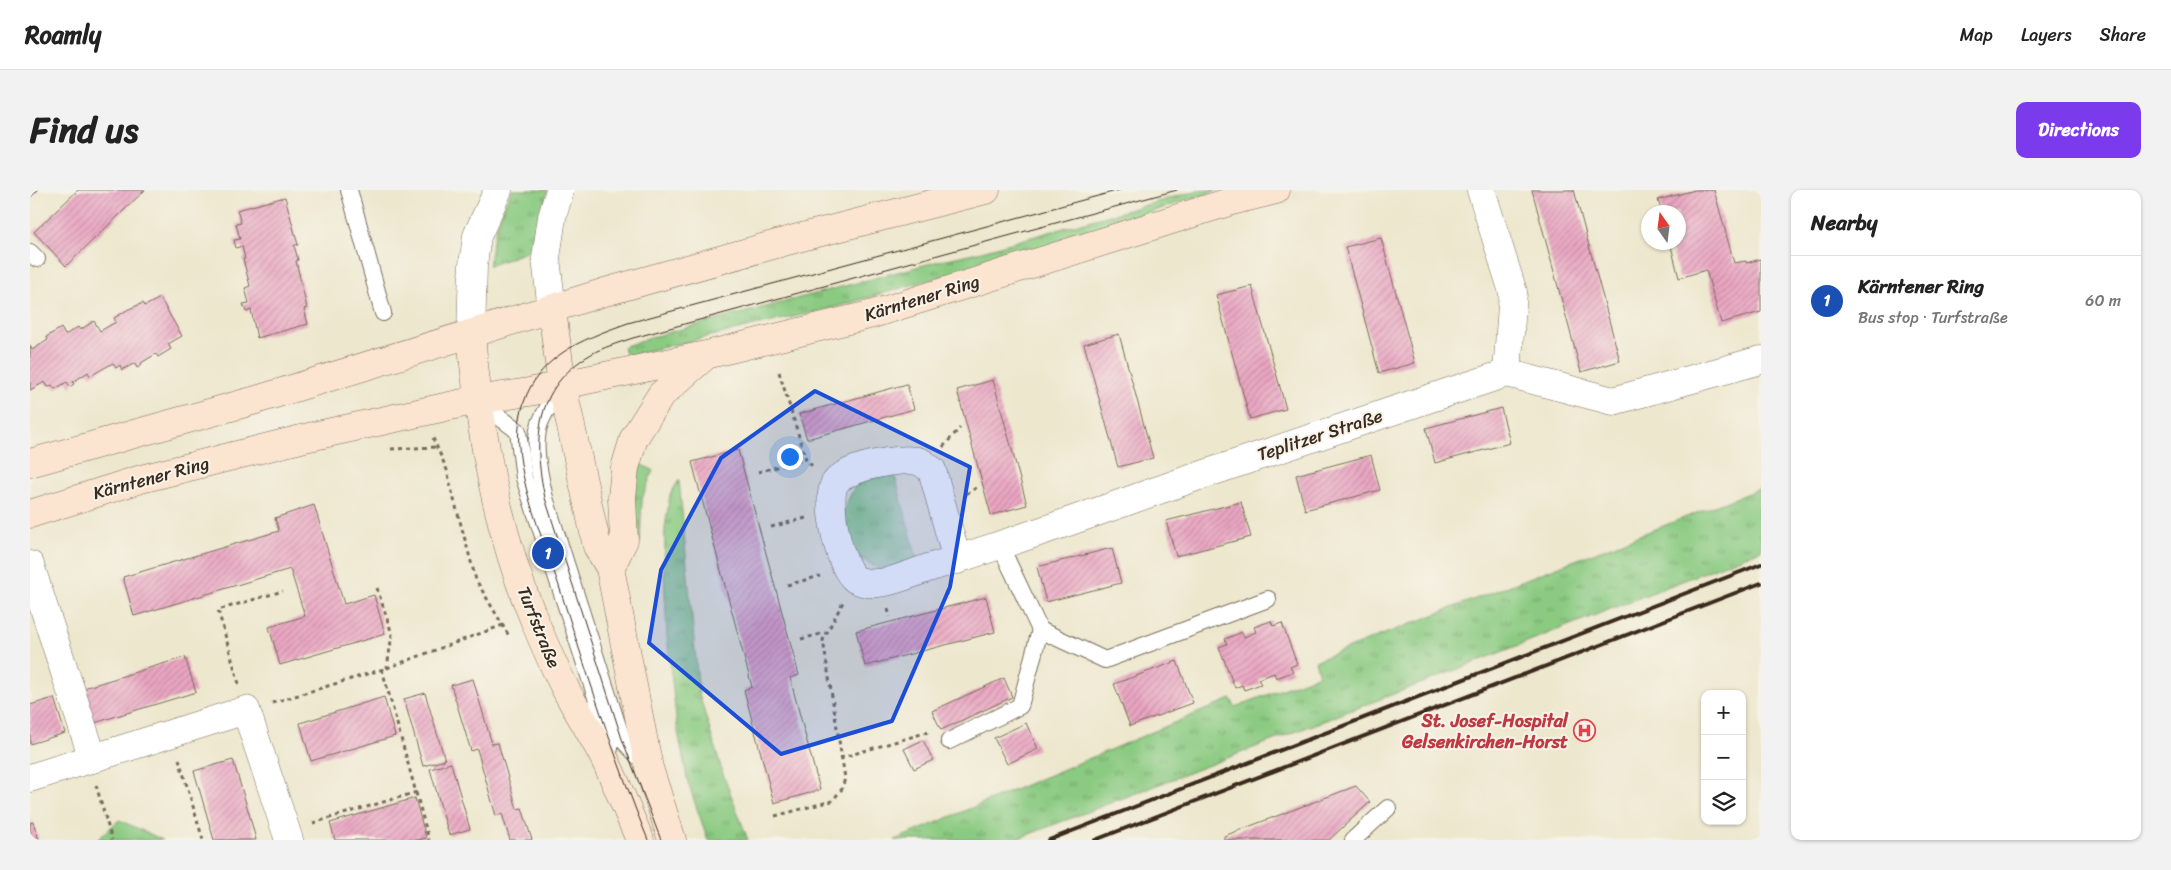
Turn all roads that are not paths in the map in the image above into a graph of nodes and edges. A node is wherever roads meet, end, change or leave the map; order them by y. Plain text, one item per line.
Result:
1 (349, 190) edge
2 (498, 190) edge
3 (560, 190) edge
4 (986, 190) edge
5 (1276, 190) edge
6 (1481, 190) edge
7 (552, 310) junction
8 (383, 313) dead end
9 (471, 335) junction
10 (706, 356) junction
11 (1761, 360) edge
12 (1506, 373) junction
13 (562, 385) junction
14 (477, 400) junction
15 (30, 463) edge
16 (30, 514) edge
17 (1000, 545) junction
18 (957, 560) junction
19 (30, 565) edge
20 (610, 568) junction
21 (1268, 599) dead end
22 (1040, 630) junction
23 (949, 740) road end
24 (91, 760) junction
25 (606, 763) junction
26 (648, 768) junction
27 (30, 778) edge
28 (1388, 808) dead end
29 (287, 835) edge
30 (640, 840) edge
31 (672, 840) edge
32 (1352, 840) edge

1 - 8 lane
2 - 9 street
3 - 7 street
4 - 7 main road
5 - 10 main road, Kärntener Ring
6 - 12 street
7 - 9 main road
7 - 13 main road
9 - 14 main road
9 - 15 main road
10 - 13 main road, Kärntener Ring
10 - 20 main road
11 - 12 street
12 - 17 street, Teplitzer Straße
13 - 14 main road, Kärntener Ring
13 - 20 main road
13 - 26 lane
14 - 16 main road, Kärntener Ring
14 - 25 main road, Turfstraße
14 - 25 lane
17 - 18 street, Teplitzer Straße
17 - 22 lane
18 - 18 street, Teplitzer Straße
19 - 24 street
20 - 26 main road
21 - 22 lane
22 - 23 lane
24 - 27 street
24 - 29 street
25 - 30 main road, Turfstraße
26 - 31 main road
28 - 32 lane

